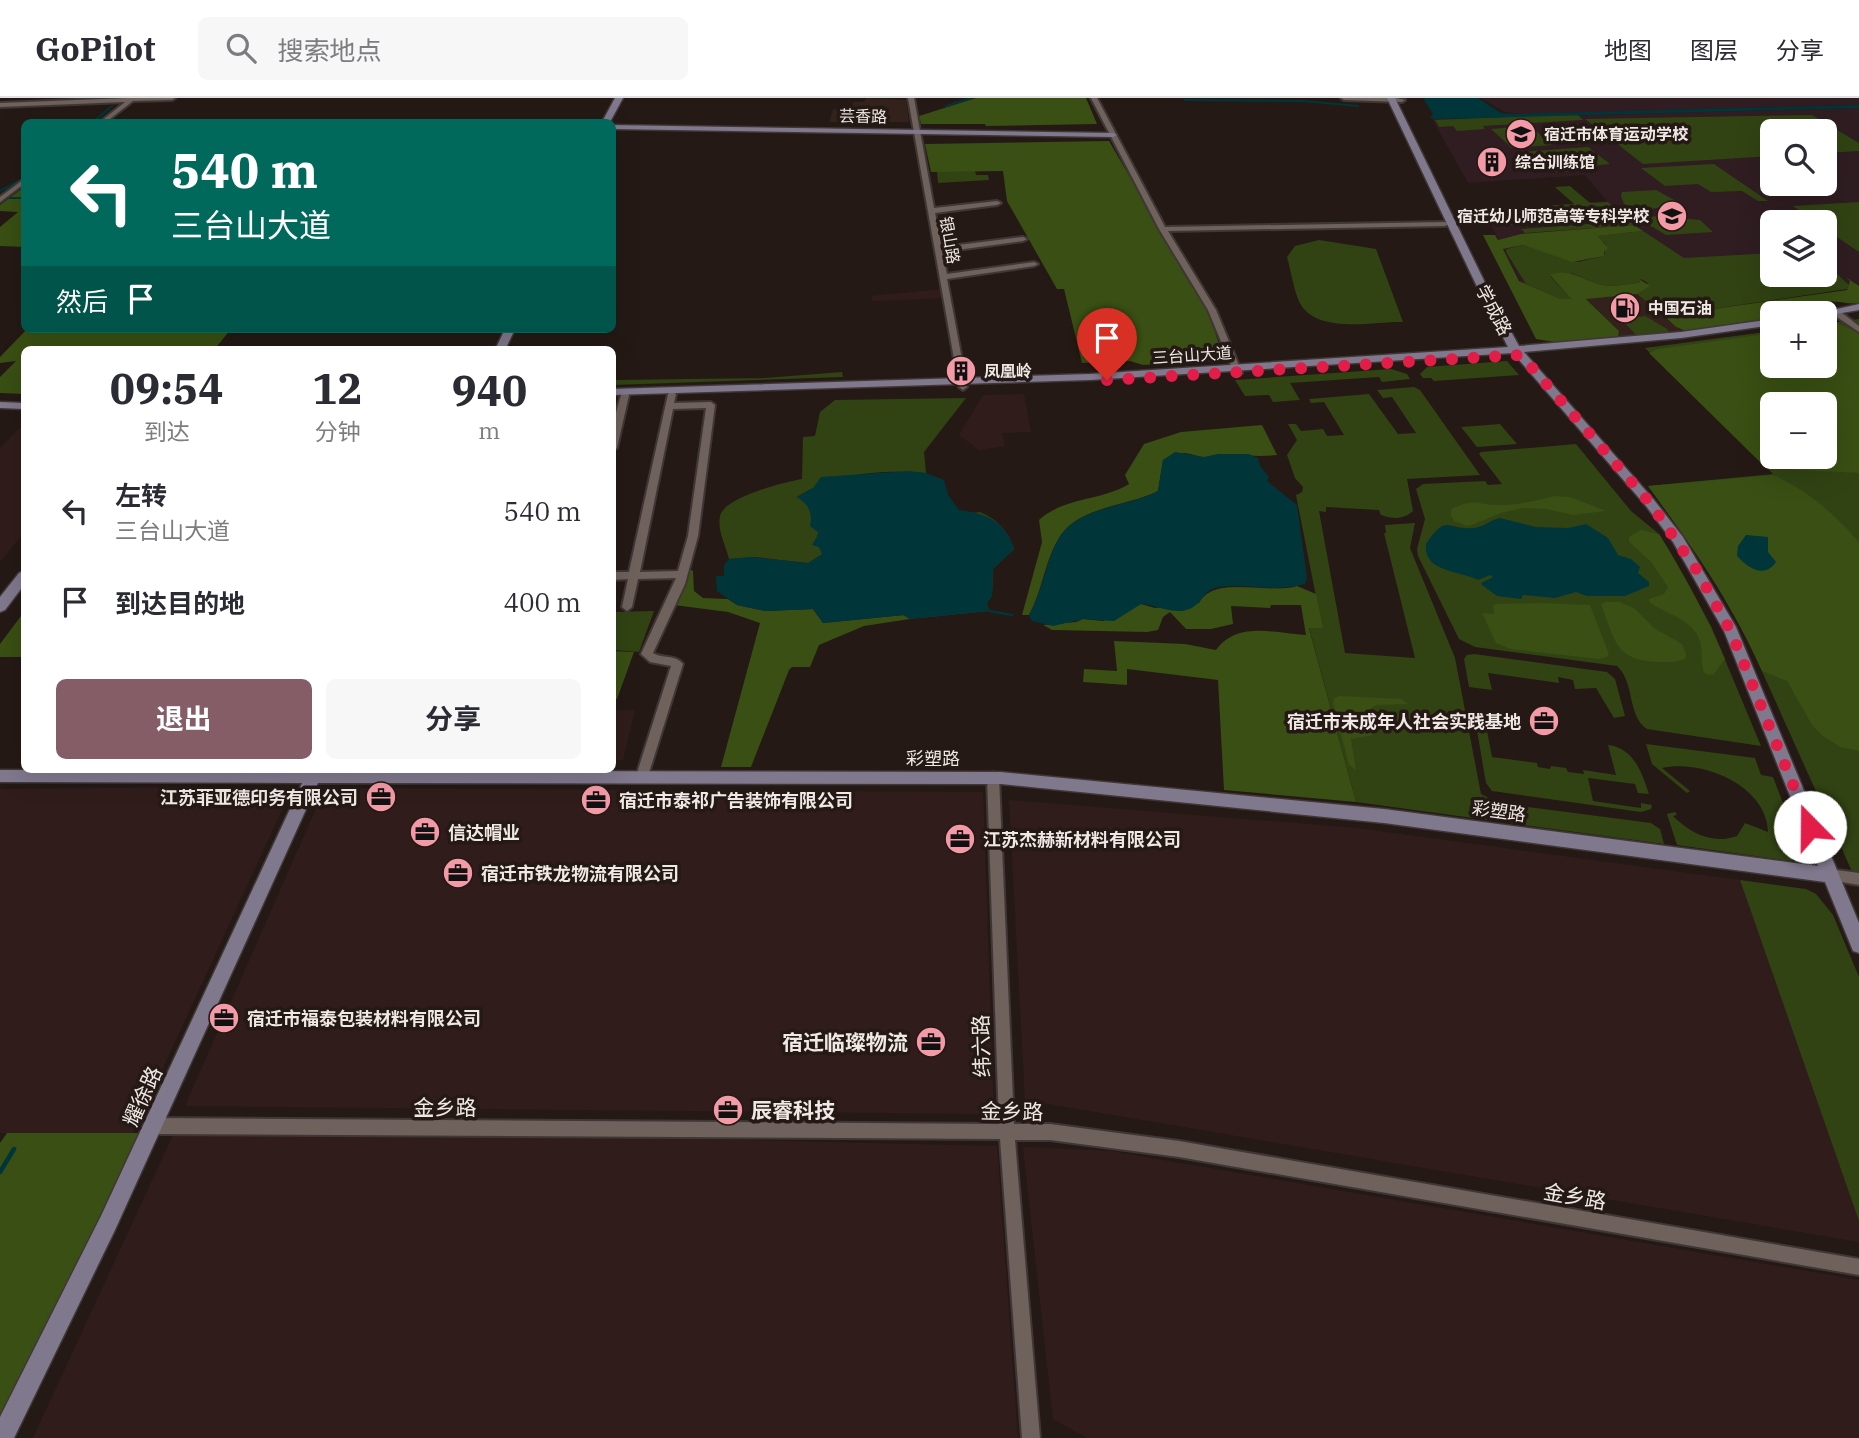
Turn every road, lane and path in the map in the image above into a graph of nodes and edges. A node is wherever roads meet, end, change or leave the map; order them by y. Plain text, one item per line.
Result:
1 (172, 98) edge
2 (621, 98) edge
3 (911, 98) edge
4 (1094, 98) edge
5 (1344, 98) edge
6 (100, 99) edge
7 (133, 99) edge
8 (1391, 99) edge
9 (0, 105) edge
10 (107, 119) edge
11 (608, 119) edge
12 (614, 119) edge
13 (616, 125) edge
14 (916, 129) junction
15 (1113, 134) junction
16 (21, 183) edge
17 (0, 200) edge
18 (997, 203) dead end
19 (931, 211) junction
20 (1445, 224) junction
21 (1163, 229) junction
22 (1023, 239) dead end
23 (938, 250) junction
24 (1034, 264) dead end
25 (943, 277) junction
26 (1859, 307) edge
27 (1837, 313) edge
28 (1837, 314) edge
29 (1837, 316) edge
30 (1859, 316) edge
31 (1760, 325) edge
32 (1859, 330) edge
33 (1760, 331) edge
34 (1513, 352) junction
35 (1237, 370) junction
36 (963, 385) junction
37 (616, 394) edge
38 (616, 396) edge
39 (671, 400) junction
40 (624, 401) junction
41 (0, 403) edge
42 (21, 404) edge
43 (616, 405) edge
44 (616, 433) edge
45 (21, 567) edge
46 (681, 574) junction
47 (635, 575) junction
48 (616, 576) edge
49 (21, 580) edge
50 (0, 593) edge
51 (0, 607) edge
52 (627, 607) dead end
53 (315, 773) edge
54 (0, 776) edge
55 (642, 776) junction
56 (993, 777) junction
57 (1829, 875) junction
58 (1859, 879) edge
59 (1859, 945) edge
60 (153, 1126) junction
61 (1007, 1132) junction
62 (1859, 1267) edge
63 (2, 1438) edge
64 (1031, 1438) edge

1 - 7 street
2 - 11 street
2 - 12 street
3 - 14 street, 银山路
4 - 15 street
5 - 8 street
6 - 7 street
6 - 9 street
7 - 10 street
8 - 20 street, 学成路
8 - 34 street, 学成路
13 - 14 street, 芸香路
14 - 15 street, 芸香路
14 - 19 street, 银山路
15 - 21 street
16 - 17 street
18 - 19 street
19 - 23 street, 银山路
20 - 21 street
20 - 34 street, 学成路
21 - 35 street
22 - 23 street
23 - 25 street, 银山路
24 - 25 street
25 - 36 street, 银山路
26 - 27 street
28 - 30 street
29 - 32 street
31 - 34 street, 三台山大道
33 - 34 street, 三台山大道
34 - 35 street, 三台山大道
34 - 57 street, 学成路
35 - 36 street, 三台山大道
36 - 37 street, 三台山大道
36 - 39 street, 三台山大道
38 - 40 street, 三台山大道
39 - 40 street, 三台山大道
39 - 46 street
39 - 47 street
40 - 43 street
40 - 44 street
41 - 42 street
45 - 50 street
46 - 47 street
46 - 55 street
47 - 48 street
47 - 52 street
49 - 51 street
53 - 54 street, 彩塑路
53 - 55 street, 彩塑路
53 - 60 street, 耀徐路
55 - 56 street, 彩塑路
56 - 57 street, 彩塑路
56 - 61 street, 纬六路
57 - 58 street, 彩塑路
57 - 59 street, 学成路
60 - 61 street, 金乡路
60 - 63 street, 耀徐路
61 - 62 street, 金乡路
61 - 64 street, 纬六路

